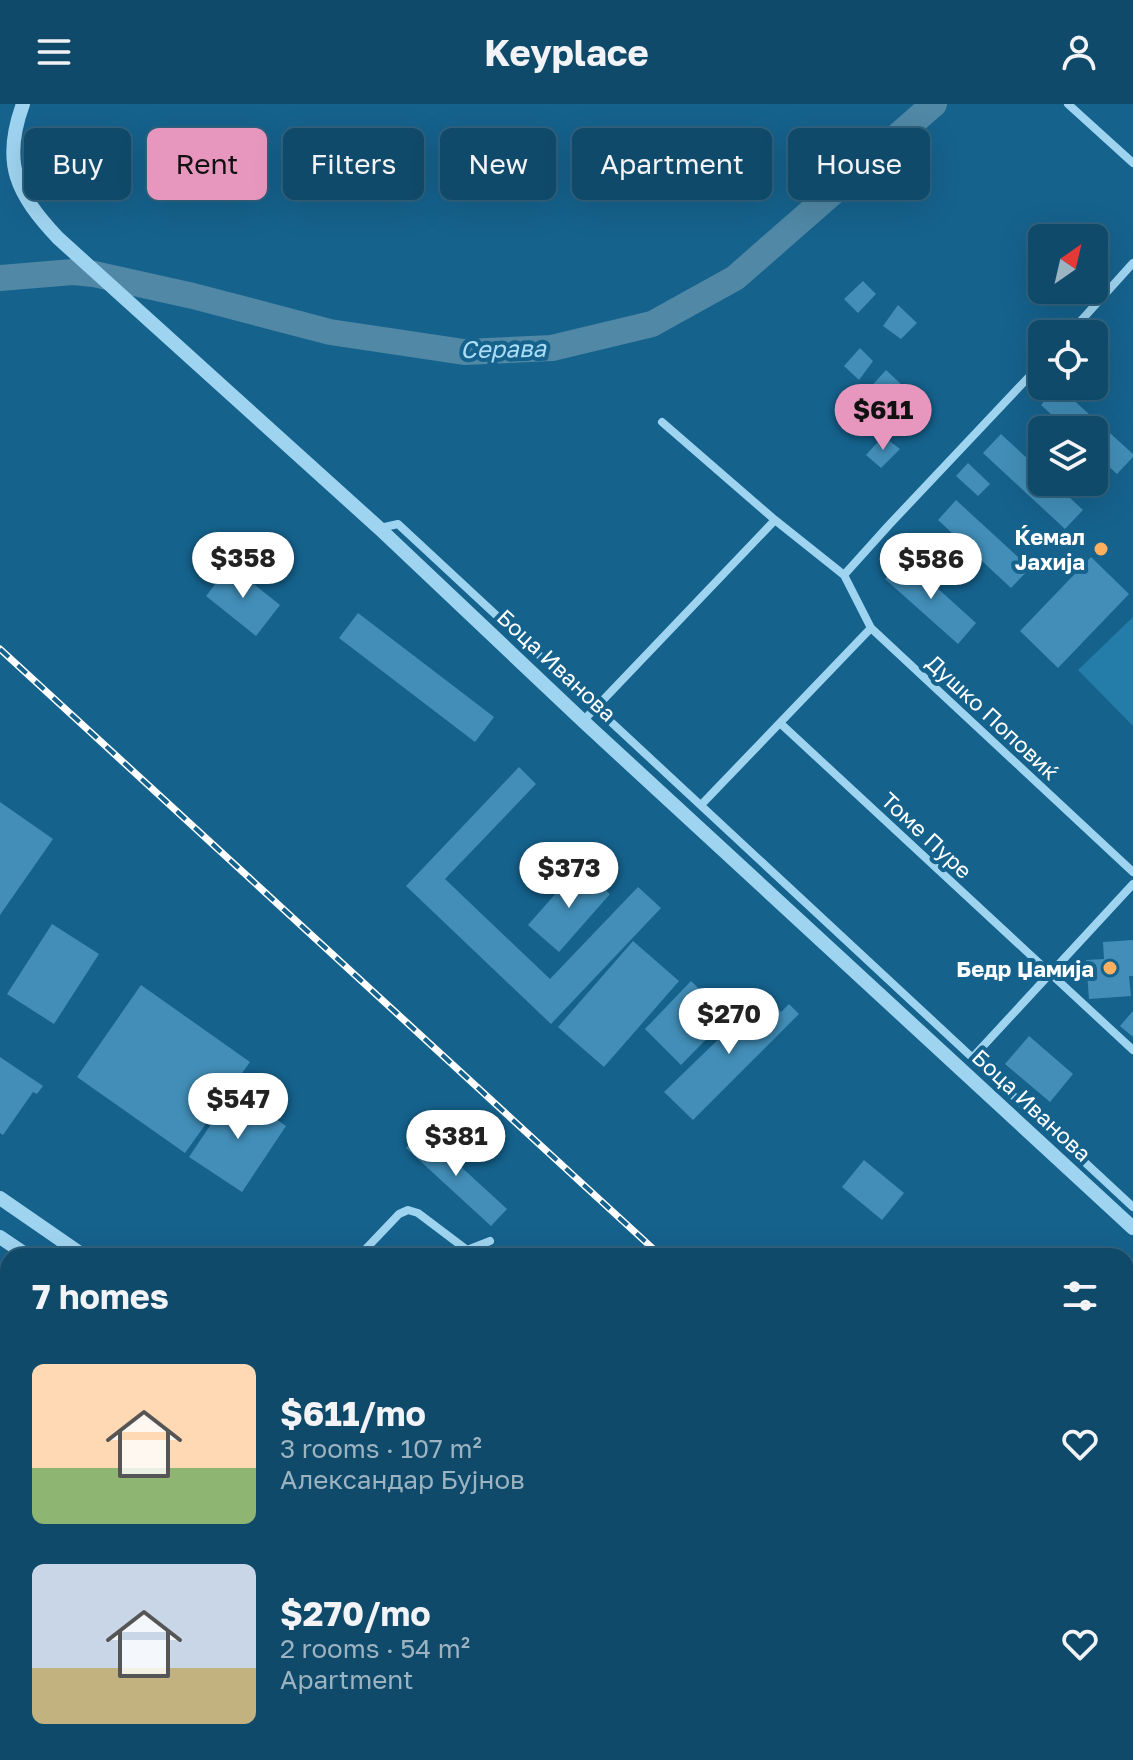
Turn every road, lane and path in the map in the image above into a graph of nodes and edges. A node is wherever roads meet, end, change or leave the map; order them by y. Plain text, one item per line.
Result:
1 (23, 104) edge
2 (1068, 104) edge
3 (1133, 163) edge
4 (1133, 263) edge
5 (1082, 320) edge
6 (1028, 378) edge
7 (662, 422) dead end
8 (775, 520) junction
9 (379, 528) junction
10 (844, 575) junction
11 (871, 628) junction
12 (596, 708) junction
13 (583, 721) junction
14 (780, 723) junction
15 (701, 805) junction
16 (1133, 872) edge
17 (1133, 884) edge
18 (1049, 974) junction
19 (886, 976) junction
20 (875, 989) junction
21 (1133, 1050) edge
22 (973, 1057) junction
23 (0, 1198) edge
24 (1133, 1207) edge
25 (1133, 1228) edge
26 (490, 1241) dead end
27 (72, 1248) edge
28 (367, 1248) edge
29 (464, 1248) edge
30 (472, 1248) edge

1 - 9 street, Боца Иванова
2 - 3 street
4 - 5 street
6 - 10 street
7 - 8 street
8 - 10 street
8 - 12 street
9 - 12 street
9 - 13 street, Боца Иванова
10 - 11 street, Душко Поповиќ
11 - 14 street
11 - 16 street, Душко Поповиќ
12 - 13 street
12 - 15 street
13 - 20 street, Боца Иванова
14 - 15 street
14 - 18 street, Томе Пуре
15 - 19 street
17 - 18 street
18 - 21 street, Томе Пуре
18 - 22 street
19 - 20 street
19 - 22 street
20 - 25 street, Боца Иванова
22 - 24 street
23 - 27 street
26 - 30 street
28 - 29 street

